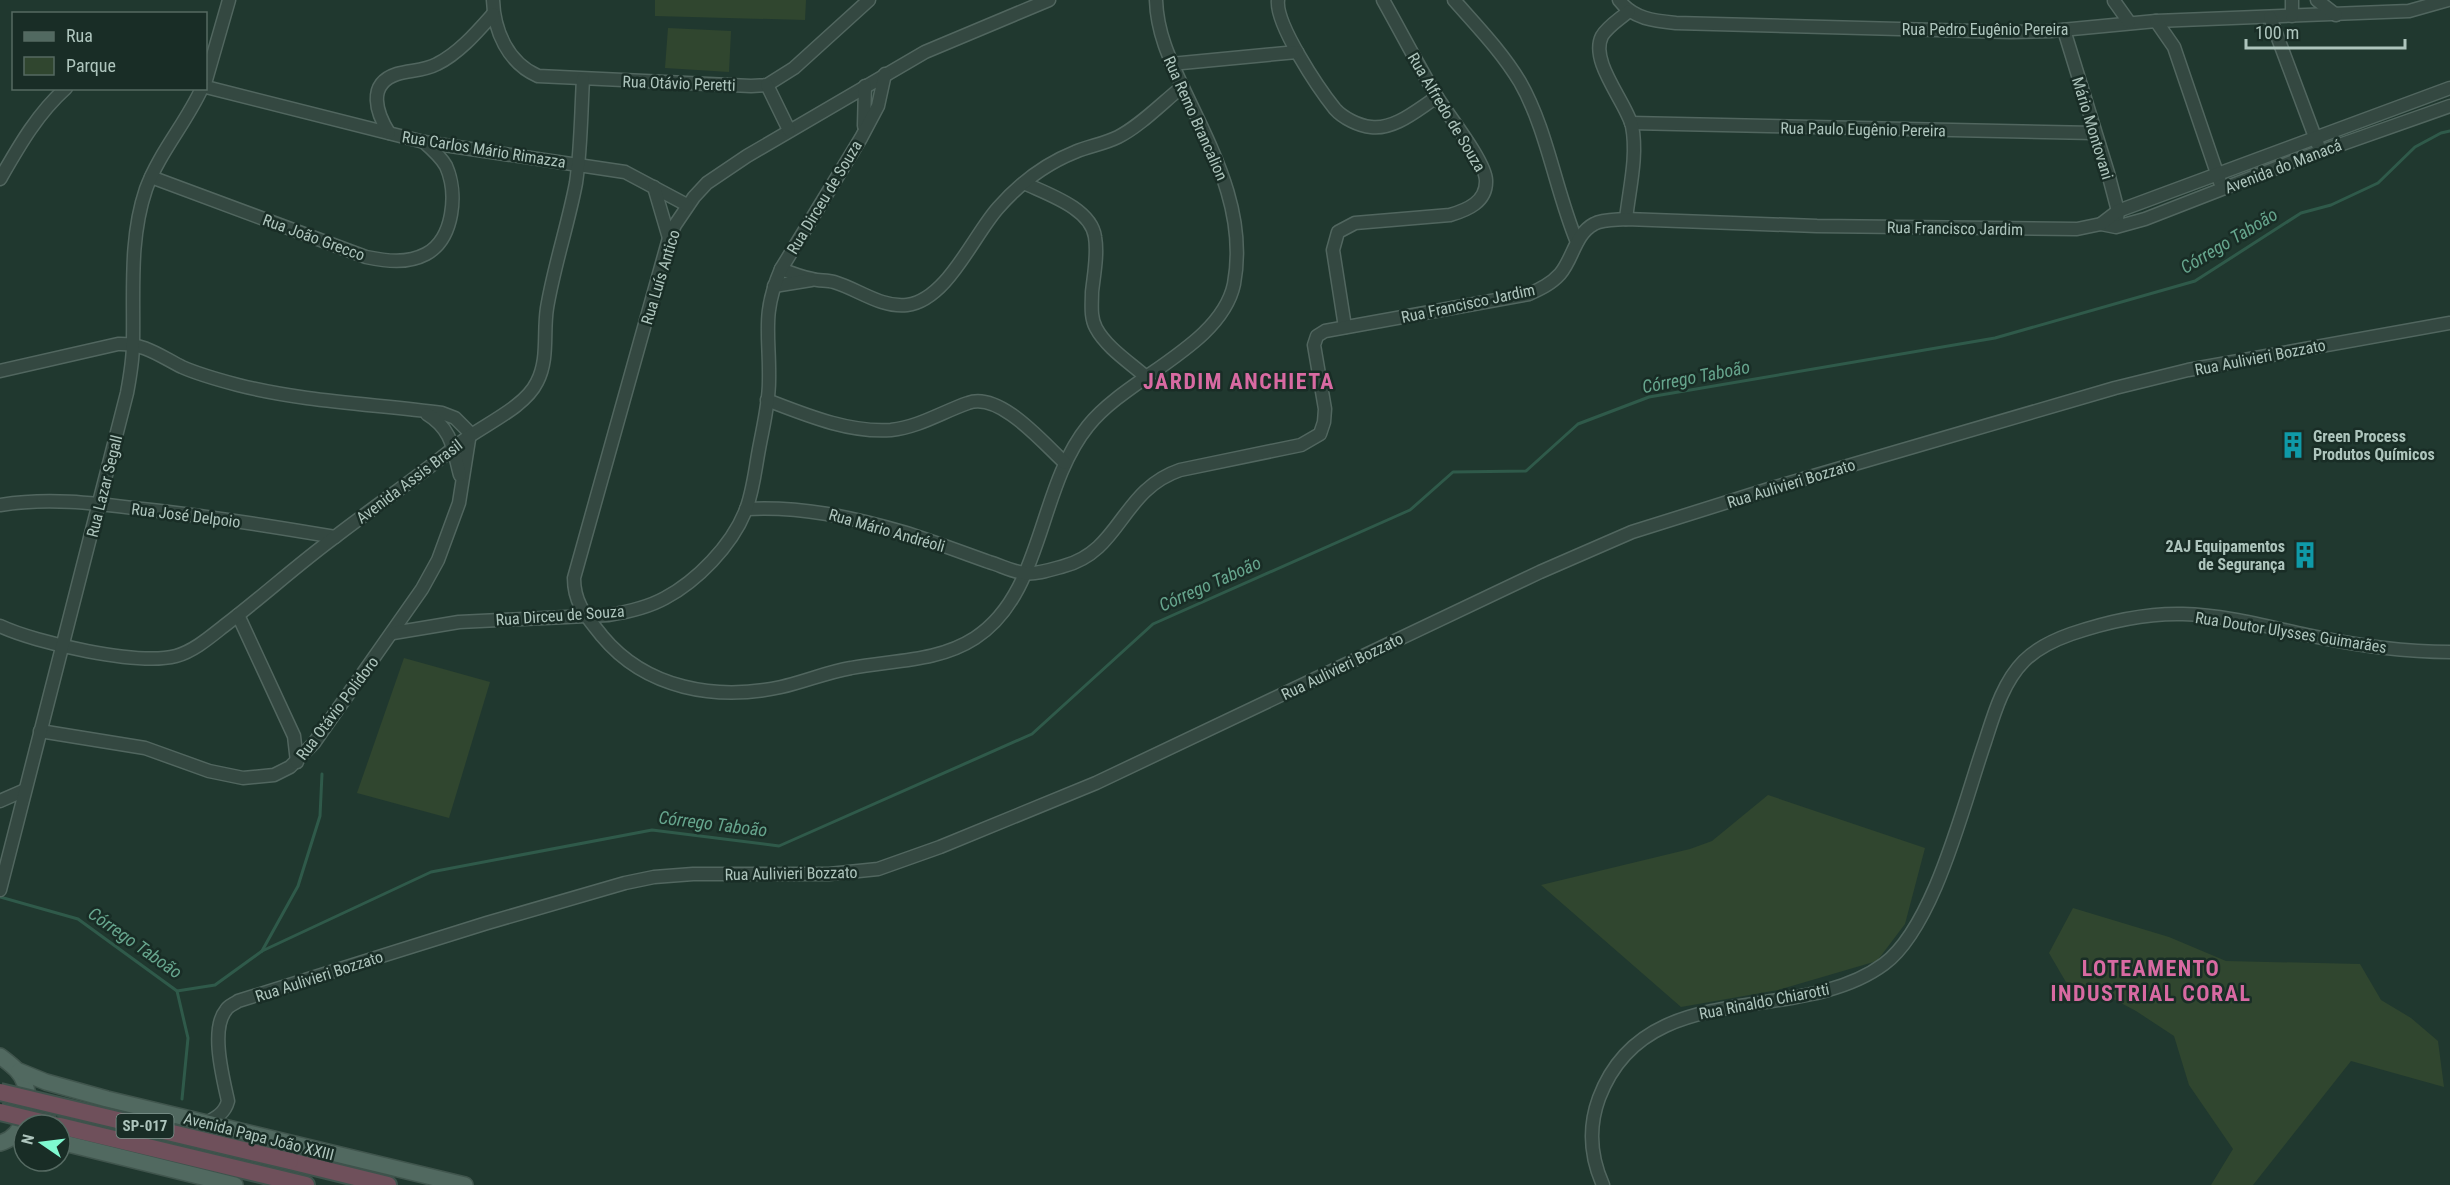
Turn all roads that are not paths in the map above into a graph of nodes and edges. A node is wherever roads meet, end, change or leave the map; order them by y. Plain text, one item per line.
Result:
1 (230, 0) edge
2 (493, 0) edge
3 (869, 0) edge
4 (1049, 0) edge
5 (1156, 0) edge
6 (1278, 0) edge
7 (1383, 0) edge
8 (1454, 0) edge
9 (1619, 0) edge
10 (2292, 0) edge
11 (2317, 0) edge
12 (2448, 0) edge
13 (2114, 1) edge
14 (1629, 12) junction
15 (494, 15) junction
16 (2336, 15) junction
17 (2292, 16) junction
18 (2270, 17) junction
19 (2176, 20) junction
20 (2156, 21) junction
21 (2129, 22) junction
22 (2114, 23) junction
23 (2064, 30) junction
24 (2174, 47) junction
25 (1297, 52) junction
26 (1171, 64) junction
27 (885, 74) junction
28 (207, 77) edge
29 (583, 79) junction
30 (766, 85) junction
31 (865, 86) junction
32 (1182, 87) junction
33 (2450, 88) edge
34 (207, 89) edge
35 (64, 90) edge
36 (203, 90) edge
37 (1437, 97) junction
38 (2450, 106) edge
39 (1631, 123) junction
40 (789, 130) junction
41 (864, 130) junction
42 (389, 133) junction
43 (2095, 133) junction
44 (2314, 138) junction
45 (424, 142) junction
46 (2321, 152) junction
47 (579, 163) junction
48 (2218, 175) junction
49 (151, 177) junction
50 (0, 179) edge
51 (1024, 183) junction
52 (654, 187) junction
53 (2222, 189) junction
54 (687, 205) junction
55 (2118, 212) junction
56 (1626, 219) junction
57 (2102, 224) junction
58 (2116, 227) junction
59 (669, 238) junction
60 (1577, 242) junction
61 (781, 269) junction
62 (812, 280) junction
63 (774, 286) junction
64 (2450, 322) edge
65 (1345, 327) junction
66 (133, 344) junction
67 (0, 371) edge
68 (1145, 376) junction
69 (767, 400) junction
70 (421, 410) junction
71 (470, 434) junction
72 (453, 448) junction
73 (1065, 463) junction
74 (462, 482) junction
75 (100, 504) junction
76 (0, 505) edge
77 (746, 509) junction
78 (334, 537) junction
79 (1025, 573) junction
80 (238, 615) junction
81 (584, 615) junction
82 (0, 626) edge
83 (393, 633) junction
84 (63, 645) junction
85 (2450, 652) edge
86 (2009, 682) joint
87 (40, 731) junction
88 (294, 736) junction
89 (319, 736) junction
90 (297, 762) junction
91 (25, 790) junction
92 (0, 802) edge
93 (20, 809) junction
94 (0, 890) edge
95 (0, 1056) edge
96 (19, 1071) junction
97 (0, 1092) edge
98 (26, 1113) edge
99 (206, 1124) junction
100 (72, 1129) edge
101 (72, 1145) edge
102 (235, 1185) edge
103 (306, 1185) edge
104 (388, 1185) edge
105 (465, 1185) edge
106 (1603, 1185) edge

1 - 28 street
2 - 15 street, Rua Otávio Peretti
3 - 30 street, Rua Otávio Peretti
4 - 27 street, Rua Luís Antico
5 - 26 street, Rua Remo Brancalion
6 - 25 street
7 - 37 street, Rua Alfredo de Souza
8 - 60 street
9 - 14 street
10 - 17 street
11 - 16 street
12 - 16 street, Rua Pedro Eugênio Pereira
13 - 21 street
13 - 22 street
14 - 23 street, Rua Pedro Eugênio Pereira
14 - 39 street
15 - 29 street, Rua Otávio Peretti
15 - 42 street
16 - 17 street, Rua Pedro Eugênio Pereira
17 - 18 street, Rua Pedro Eugênio Pereira
18 - 19 street, Rua Pedro Eugênio Pereira
18 - 44 street
19 - 20 street, Rua Pedro Eugênio Pereira
19 - 24 street
20 - 21 street, Rua Pedro Eugênio Pereira
20 - 24 street
21 - 22 street, Rua Pedro Eugênio Pereira
22 - 23 street, Rua Pedro Eugênio Pereira
23 - 43 street, Mário Montovani
24 - 48 street
25 - 26 street
25 - 37 street
26 - 32 street, Rua Remo Brancalion
27 - 31 street, Rua Luís Antico
27 - 41 street, Rua Dirceu de Souza
29 - 30 street, Rua Otávio Peretti
29 - 47 street, Avenida Assis Brasil
30 - 40 street
31 - 40 street, Rua Luís Antico
31 - 41 street, Rua Dirceu de Souza
32 - 51 street
32 - 68 street, Rua Remo Brancalion
33 - 44 street, Avenida do Manacá
34 - 42 street, Rua Carlos Mário Rimazza
35 - 50 street
36 - 49 street, Rua Lazar Segall
37 - 65 street, Rua Alfredo de Souza
38 - 46 street, Avenida do Manacá
39 - 43 street, Rua Paulo Eugênio Pereira
39 - 56 street
40 - 54 street, Rua Luís Antico
41 - 61 street, Rua Dirceu de Souza
42 - 45 street, Rua Carlos Mário Rimazza
43 - 55 street, Mário Montovani
44 - 46 street
44 - 48 street, Avenida do Manacá
45 - 47 street, Rua Carlos Mário Rimazza
45 - 49 street, Rua João Grecco
46 - 53 street, Avenida do Manacá
47 - 52 street, Rua Carlos Mário Rimazza
47 - 71 street, Avenida Assis Brasil
48 - 53 street
48 - 55 street, Avenida do Manacá
49 - 66 street, Rua Lazar Segall
51 - 62 street
51 - 68 street
52 - 54 street, Rua Carlos Mário Rimazza
52 - 59 street
53 - 58 street, Avenida do Manacá
54 - 59 street, Rua Luís Antico
55 - 57 street, Rua Francisco Jardim
55 - 58 street, Mário Montovani
56 - 57 street, Rua Francisco Jardim
56 - 60 street, Rua Francisco Jardim
57 - 58 street, Rua Francisco Jardim
59 - 81 street, Rua Luís Antico
60 - 65 street, Rua Francisco Jardim
61 - 62 street
61 - 63 street, Rua Dirceu de Souza
62 - 63 street
63 - 69 street, Rua Dirceu de Souza
64 - 99 street, Rua Aulivieri Bozzato
65 - 79 street, Rua Francisco Jardim
66 - 67 street
66 - 70 street
66 - 75 street, Rua Lazar Segall
68 - 73 street, Rua Remo Brancalion
69 - 73 street
69 - 77 street, Rua Dirceu de Souza
70 - 71 street
70 - 72 street, Rua Otávio Polidoro
71 - 72 street, Avenida Assis Brasil
71 - 74 street, Rua Otávio Polidoro
72 - 74 street, Rua Otávio Polidoro
72 - 78 street, Avenida Assis Brasil
73 - 79 street, Rua Remo Brancalion
74 - 83 street, Rua Otávio Polidoro
75 - 76 street, Rua José Delpoio
75 - 78 street, Rua José Delpoio
75 - 84 street, Rua Lazar Segall
77 - 79 street, Rua Mário Andréoli
77 - 81 street, Rua Dirceu de Souza
78 - 80 street, Avenida Assis Brasil
79 - 81 street, Rua Remo Brancalion
80 - 84 street, Avenida Assis Brasil
80 - 88 street
81 - 83 street, Rua Dirceu de Souza
82 - 84 street, Avenida Assis Brasil
83 - 89 street, Rua Otávio Polidoro
84 - 87 street, Rua Lazar Segall
85 - 86 street, Rua Doutor Ulysses Guimarães
86 - 106 street, Rua Rinaldo Chiarotti
87 - 90 street, Rua Otávio Polidoro
87 - 91 street, Rua Lazar Segall
88 - 89 street
88 - 90 street
89 - 90 street, Rua Otávio Polidoro
91 - 92 street
91 - 93 street, Rua Lazar Segall
92 - 93 street
93 - 94 street, Rua Lazar Segall
95 - 96 main road, Avenida Papa João XXIII
96 - 98 main road
96 - 99 main road, Avenida Papa João XXIII
97 - 104 highway, Avenida Papa João XXIII / SP-017, bridge
99 - 105 main road, Avenida Papa João XXIII
100 - 103 highway, SP-017
101 - 102 main road

